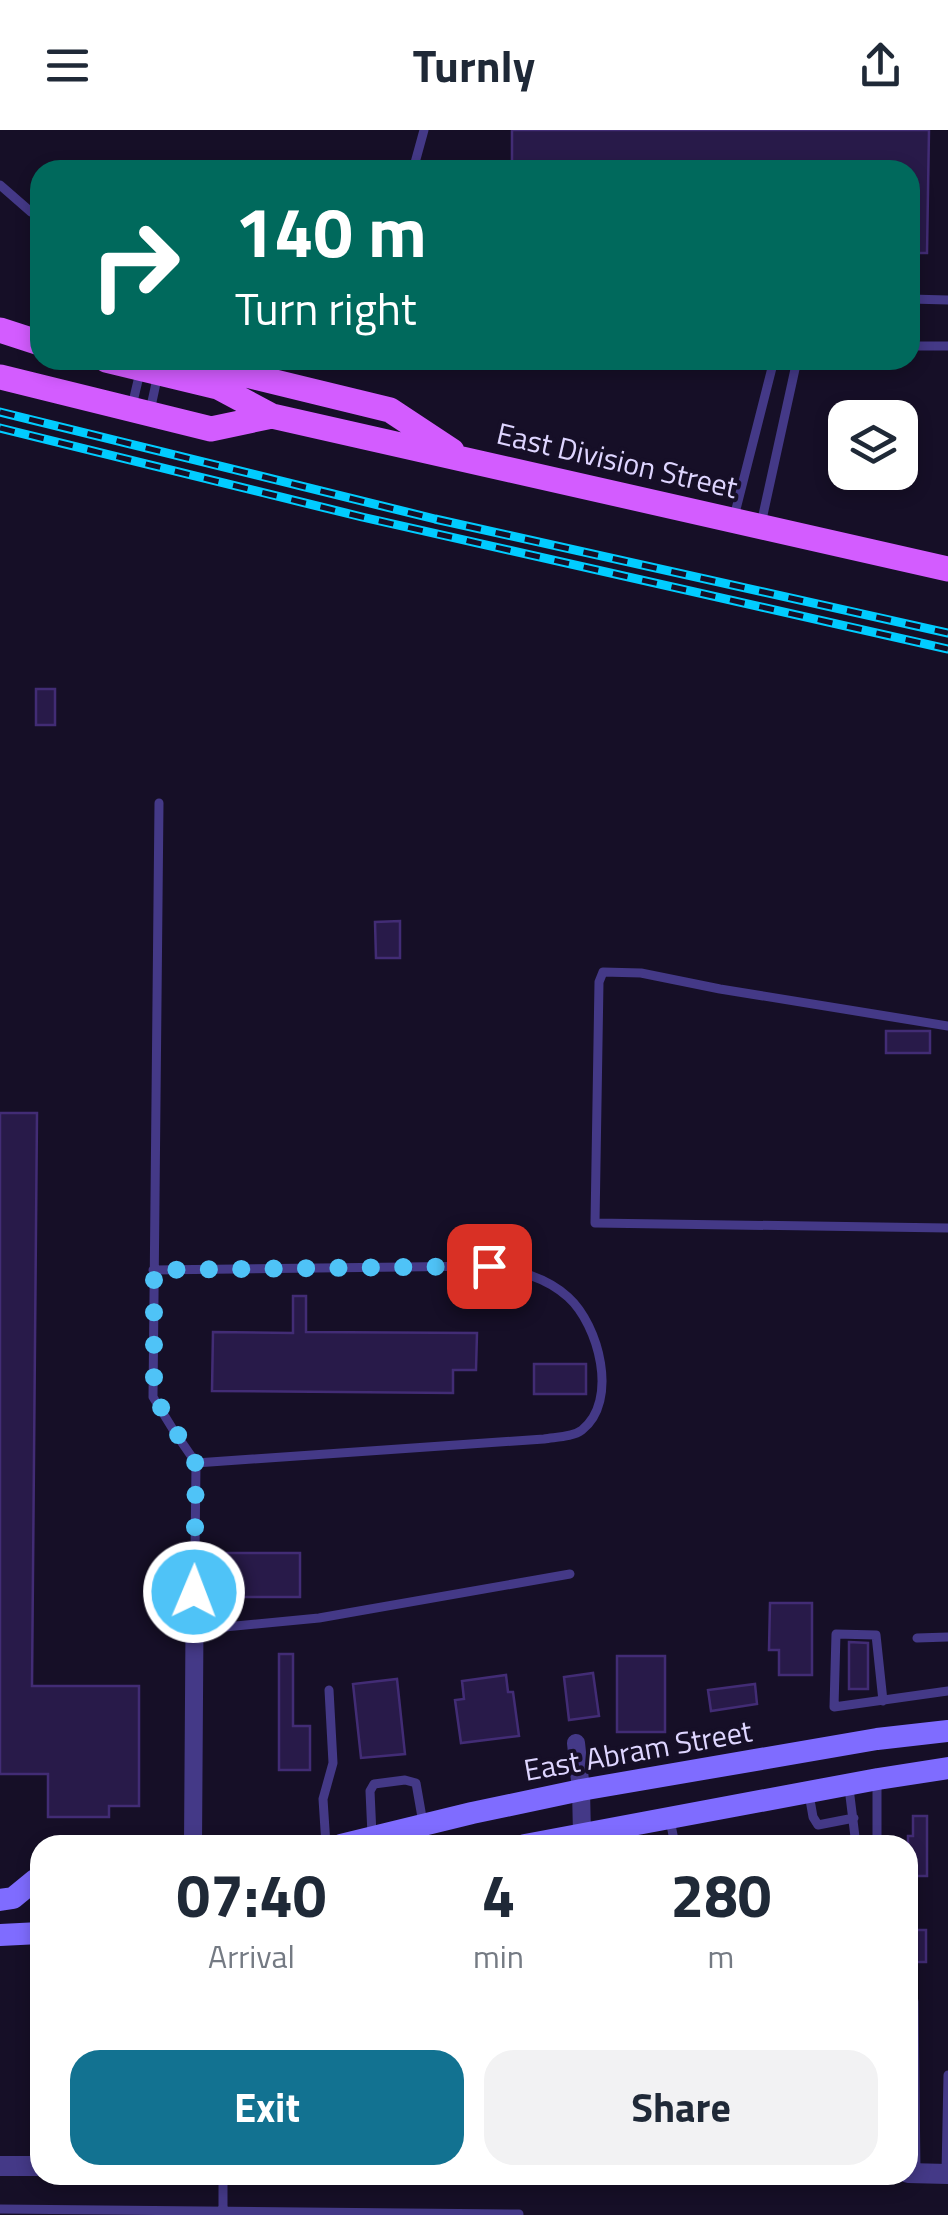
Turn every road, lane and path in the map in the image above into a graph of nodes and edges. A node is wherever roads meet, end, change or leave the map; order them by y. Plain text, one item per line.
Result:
1 (424, 130) edge
2 (416, 160) edge
3 (0, 185) edge
4 (30, 210) edge
5 (920, 299) edge
6 (948, 300) edge
7 (0, 330) edge
8 (30, 340) edge
9 (920, 346) edge
10 (948, 346) edge
11 (150, 370) edge
12 (150, 370) edge
13 (163, 370) edge
14 (226, 370) edge
15 (772, 370) edge
16 (794, 370) edge
17 (0, 377) edge
18 (140, 412) junction
19 (272, 416) junction
20 (464, 460) junction
21 (734, 520) junction
22 (760, 526) junction
23 (948, 569) edge
24 (159, 803) dead end
25 (948, 1026) edge
26 (948, 1228) edge
27 (154, 1270) junction
28 (196, 1464) junction
29 (195, 1554) joint
30 (570, 1574) dead end
31 (194, 1630) junction
32 (948, 1637) edge
33 (917, 1638) dead end
34 (330, 1690) dead end
35 (948, 1691) edge
36 (883, 1701) junction
37 (948, 1731) edge
38 (576, 1743) dead end
39 (948, 1757) edge
40 (948, 1768) edge
41 (902, 1775) junction
42 (878, 1779) junction
43 (848, 1784) junction
44 (581, 1790) junction
45 (808, 1792) junction
46 (670, 1817) junction
47 (854, 1818) junction
48 (423, 1824) junction
49 (582, 1834) junction
50 (193, 1835) edge
51 (325, 1835) edge
52 (372, 1835) edge
53 (380, 1835) edge
54 (577, 1835) edge
55 (673, 1835) edge
56 (855, 1835) edge
57 (877, 1835) edge
58 (30, 1881) edge
59 (0, 1884) edge
60 (30, 1885) edge
61 (0, 1900) edge
62 (30, 1934) edge
63 (0, 1935) edge
64 (948, 2075) edge
65 (0, 2166) edge
66 (30, 2166) edge
67 (918, 2173) edge
68 (947, 2174) edge
69 (223, 2185) edge
70 (0, 2209) edge
71 (223, 2213) edge
72 (518, 2214) edge
73 (440, 2215) edge

1 - 2 lane
3 - 4 lane
5 - 6 lane
7 - 8 main road
9 - 10 lane
11 - 18 lane
12 - 18 lane
13 - 19 main road, East Division Street
14 - 20 main road
15 - 21 lane
16 - 22 lane
17 - 18 main road, East Division Street
18 - 19 main road, East Division Street
19 - 20 main road, East Division Street
20 - 21 main road, East Division Street
21 - 22 main road, East Division Street
22 - 23 main road, East Division Street
24 - 27 lane
25 - 26 lane
27 - 28 lane
27 - 28 lane
28 - 29 lane
29 - 31 street
30 - 31 lane
31 - 50 street
32 - 33 lane
34 - 51 lane
35 - 36 lane
36 - 36 lane
37 - 44 main road, East Abram Street
38 - 44 street
39 - 41 main road
40 - 41 main road
41 - 42 main road
42 - 43 main road
42 - 57 lane
43 - 45 main road
43 - 47 lane
44 - 48 main road, East Abram Street
44 - 49 street
45 - 46 main road
45 - 47 lane
46 - 49 main road
46 - 55 lane
47 - 56 lane
48 - 52 lane
48 - 53 main road, East Abram Street
49 - 54 main road
58 - 59 main road
60 - 61 main road
62 - 63 main road
64 - 68 lane
65 - 66 street
67 - 68 street
69 - 71 lane
70 - 71 lane
71 - 73 lane
72 - 73 lane

